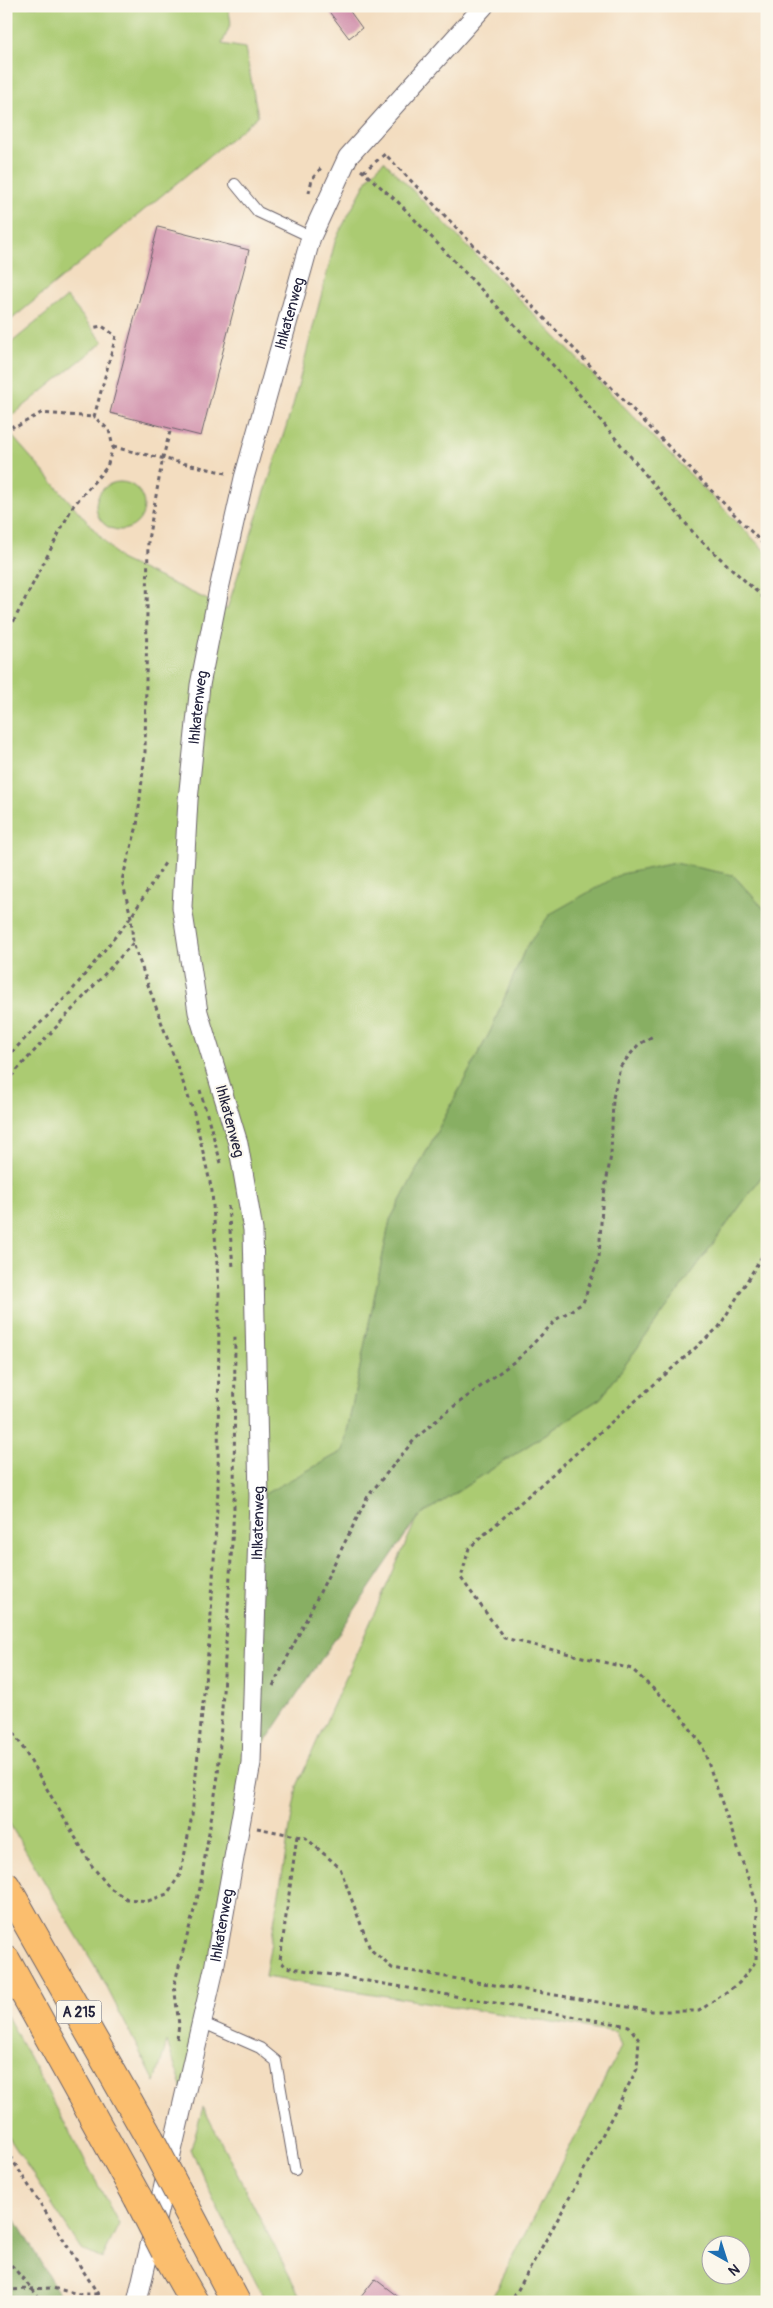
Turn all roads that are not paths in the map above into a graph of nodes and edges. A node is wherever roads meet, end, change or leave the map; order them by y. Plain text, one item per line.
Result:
1 (484, 6) edge
2 (235, 184) dead end
3 (311, 237) junction
4 (6, 1886) edge
5 (6, 1960) edge
6 (201, 2022) junction
7 (295, 2170) dead end
8 (137, 2302) edge
9 (194, 2302) edge
10 (236, 2302) edge

1 - 3 street, Ihlkatenweg
2 - 3 lane
3 - 6 street, Ihlkatenweg
4 - 10 highway, A 215, bridge
5 - 9 highway, A 215, bridge
6 - 7 lane
6 - 8 street, Ihlkatenweg

